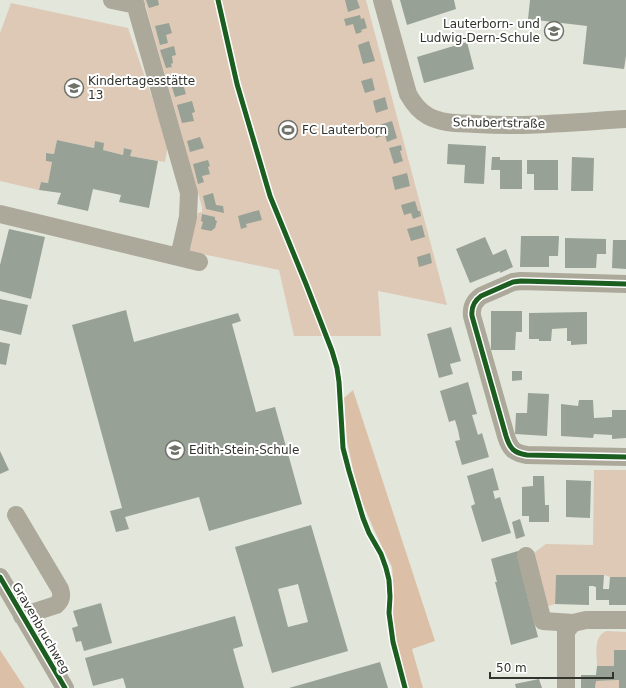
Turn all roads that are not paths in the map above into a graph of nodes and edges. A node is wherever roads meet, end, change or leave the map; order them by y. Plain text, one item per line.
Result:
1 (112, 0) edge
2 (382, 0) edge
3 (135, 2) edge
4 (626, 119) edge
5 (0, 214) edge
6 (179, 257) junction
7 (199, 262) dead end
8 (626, 284) edge
9 (626, 457) edge
10 (16, 515) dead end
11 (526, 556) dead end
12 (0, 577) edge
13 (22, 616) junction
14 (626, 620) edge
15 (573, 623) junction
16 (65, 688) edge
17 (566, 688) edge

1 - 3 street
2 - 4 street, Schubertstraße
3 - 6 street
5 - 6 street
6 - 7 street
8 - 9 street
10 - 13 street
11 - 15 street
12 - 13 street, Gravenbruchweg
13 - 16 street, Gravenbruchweg
14 - 15 street
15 - 17 street

